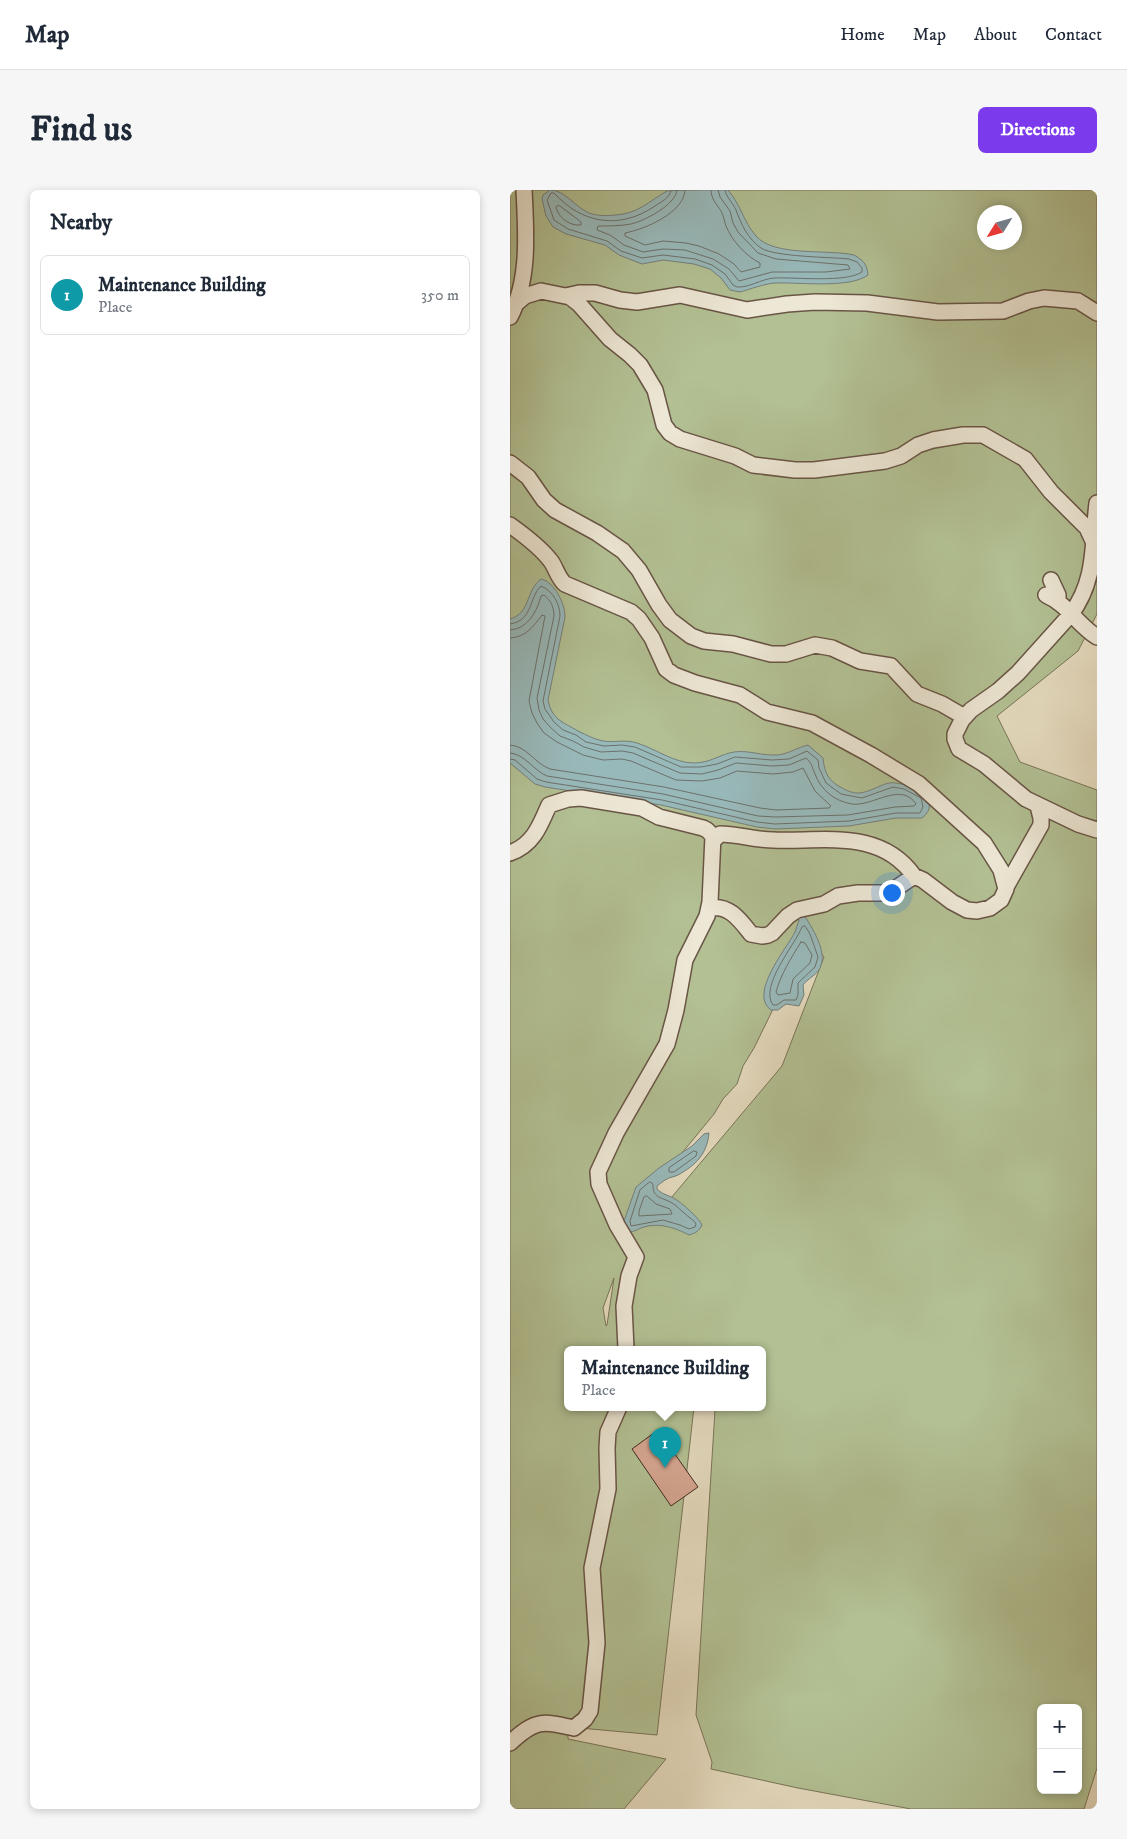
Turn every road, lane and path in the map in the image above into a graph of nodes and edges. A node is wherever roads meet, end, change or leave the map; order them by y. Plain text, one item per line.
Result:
1 (524, 190) edge
2 (524, 273) junction
3 (541, 291) junction
4 (591, 293) junction
5 (566, 296) junction
6 (518, 302) junction
7 (582, 307) junction
8 (1097, 313) edge
9 (510, 317) edge
10 (510, 463) edge
11 (1097, 503) edge
12 (510, 525) edge
13 (1094, 543) junction
14 (1052, 592) dead end
15 (1076, 614) junction
16 (1097, 637) edge
17 (962, 720) junction
18 (1038, 806) junction
19 (1097, 830) edge
20 (714, 835) junction
21 (510, 853) edge
22 (914, 876) junction
23 (1006, 887) junction
24 (709, 908) junction
25 (626, 1346) edge
26 (617, 1411) edge
27 (510, 1743) edge

1 - 2 lane
2 - 3 lane
2 - 6 lane
3 - 5 lane
3 - 6 lane
4 - 5 lane
4 - 7 lane
4 - 8 lane
5 - 7 lane
6 - 9 lane
7 - 13 lane
10 - 17 lane
11 - 13 lane
12 - 23 lane
13 - 15 lane
14 - 15 lane
15 - 16 lane
15 - 17 lane
17 - 18 lane
18 - 19 lane
18 - 23 lane
20 - 21 lane
20 - 22 lane
20 - 24 lane
22 - 23 lane
22 - 24 lane
24 - 25 lane
26 - 27 lane

